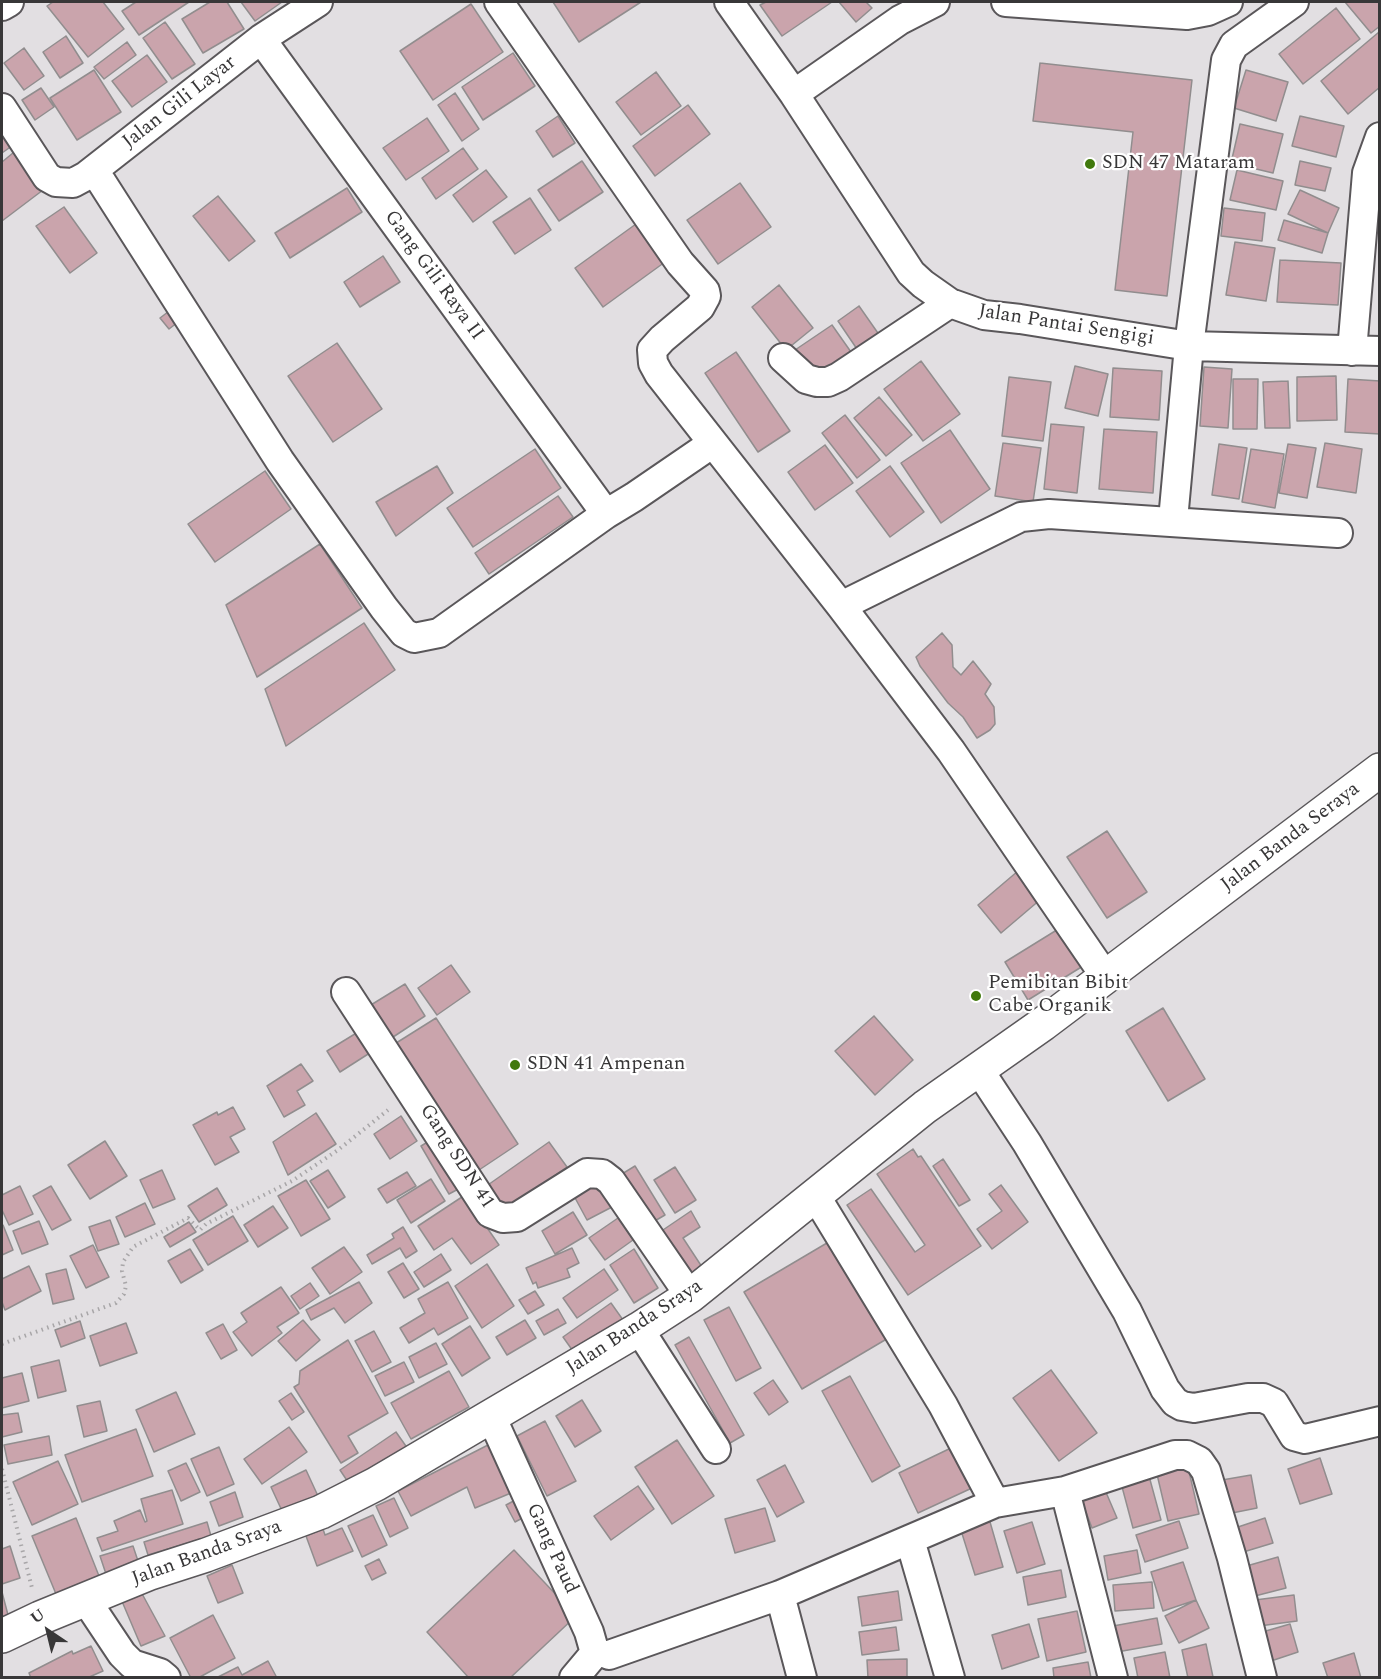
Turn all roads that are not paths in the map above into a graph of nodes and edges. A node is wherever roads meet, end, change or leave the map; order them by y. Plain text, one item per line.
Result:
1 (9, 2) edge
2 (318, 2) edge
3 (499, 2) edge
4 (729, 2) edge
5 (935, 2) edge
6 (1006, 2) edge
7 (1228, 2) edge
8 (1294, 2) edge
9 (2, 6) edge
10 (261, 39) junction
11 (794, 94) junction
12 (2, 108) edge
13 (1380, 137) edge
14 (94, 170) junction
15 (1373, 175) edge
16 (950, 303) junction
17 (1189, 346) junction
18 (1352, 351) junction
19 (1380, 351) edge
20 (783, 358) dead end
21 (713, 443) junction
22 (606, 514) junction
23 (1173, 520) junction
24 (1338, 533) dead end
25 (841, 606) junction
26 (1380, 770) edge
27 (1202, 906) joint
28 (1105, 976) junction
29 (346, 992) dead end
30 (980, 1070) junction
31 (815, 1195) junction
32 (690, 1296) junction
33 (639, 1329) junction
34 (490, 1416) junction
35 (1380, 1421) edge
36 (716, 1449) dead end
37 (1065, 1491) junction
38 (996, 1503) junction
39 (910, 1540) junction
40 (780, 1595) junction
41 (86, 1600) junction
42 (2, 1636) edge
43 (598, 1647) junction
44 (166, 1677) edge
45 (574, 1677) edge
46 (802, 1677) edge
47 (950, 1677) edge
48 (1113, 1677) edge
49 (1262, 1677) edge

1 - 9 street
2 - 10 street, Jalan Gili Layar
3 - 21 street
4 - 11 street, Jalan Pantai Sengigi
5 - 11 street
6 - 7 street
8 - 17 street
10 - 14 street, Jalan Gili Layar
10 - 22 street, Gang Gili Raya II
11 - 16 street, Jalan Pantai Sengigi
12 - 14 street, Jalan Gili Layar
13 - 15 street
14 - 22 street
15 - 18 street
16 - 17 street, Jalan Pantai Sengigi
16 - 20 street
17 - 18 street, Jalan Pantai Sengigi
17 - 23 street
18 - 19 street, Jalan Pantai Sengigi
21 - 22 street
21 - 25 street
23 - 24 street
23 - 25 street
25 - 28 street
26 - 27 street, Jalan Banda Seraya
27 - 28 street, Jalan Banda Sraya
28 - 30 street, Jalan Banda Sraya
29 - 32 street, Gang SDN 41
30 - 31 street, Jalan Banda Sraya
30 - 35 street
31 - 32 street, Jalan Banda Sraya
31 - 38 street
32 - 33 street, Jalan Banda Sraya
33 - 34 street, Jalan Banda Sraya
33 - 36 street
34 - 41 street, Jalan Banda Sraya
34 - 43 street, Gang Paud
37 - 38 street
37 - 48 street
37 - 49 street
38 - 39 street
39 - 40 street
39 - 47 street
40 - 43 street
40 - 46 street
41 - 42 street, Jalan Banda Sraya
41 - 44 street
43 - 45 street

